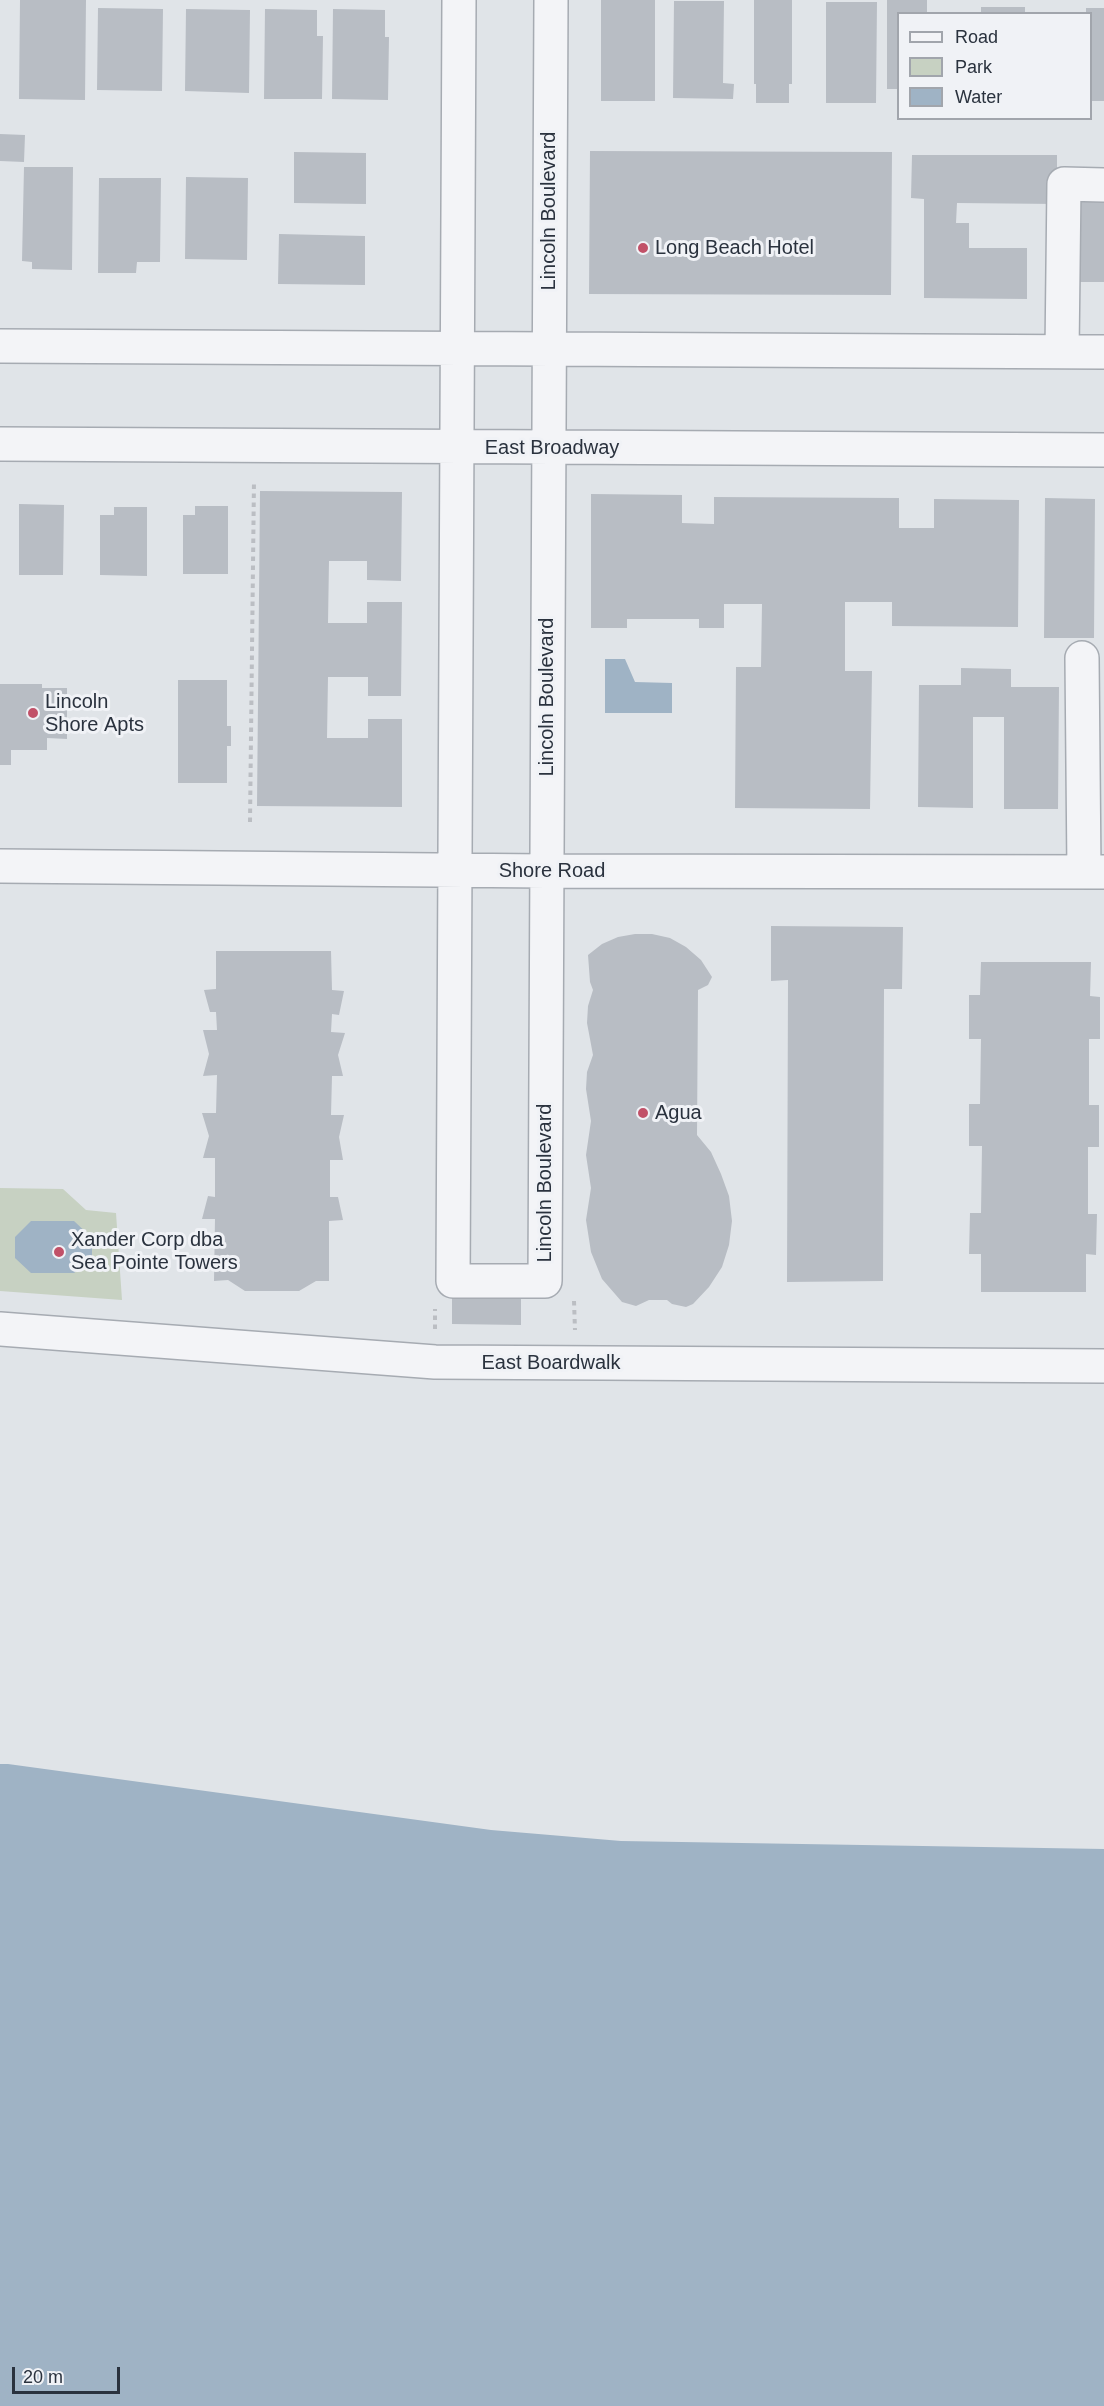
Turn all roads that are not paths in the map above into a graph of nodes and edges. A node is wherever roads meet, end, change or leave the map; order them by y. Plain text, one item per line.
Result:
1 (459, 0) edge
2 (551, 0) edge
3 (1104, 184) edge
4 (0, 346) edge
5 (457, 348) junction
6 (549, 349) junction
7 (1062, 352) junction
8 (1104, 352) edge
9 (0, 444) edge
10 (456, 447) junction
11 (548, 448) junction
12 (1104, 450) edge
13 (1082, 658) dead end
14 (0, 866) edge
15 (455, 870) junction
16 (546, 871) junction
17 (1094, 872) edge
18 (0, 1329) edge
19 (1104, 1366) edge

1 - 5 street, Lincoln Boulevard
2 - 6 street, Lincoln Boulevard
3 - 7 street
4 - 5 street
5 - 6 street
5 - 10 street, Lincoln Boulevard
6 - 7 street
6 - 11 street, Lincoln Boulevard
7 - 8 street
9 - 10 street, East Broadway
10 - 11 street, East Broadway
10 - 15 street, Lincoln Boulevard
11 - 12 street, East Broadway
11 - 16 street, Lincoln Boulevard
13 - 17 street
14 - 15 street, Shore Road
15 - 16 street, Shore Road
15 - 16 street, Lincoln Boulevard
16 - 17 street, Shore Road
18 - 19 street, East Boardwalk

